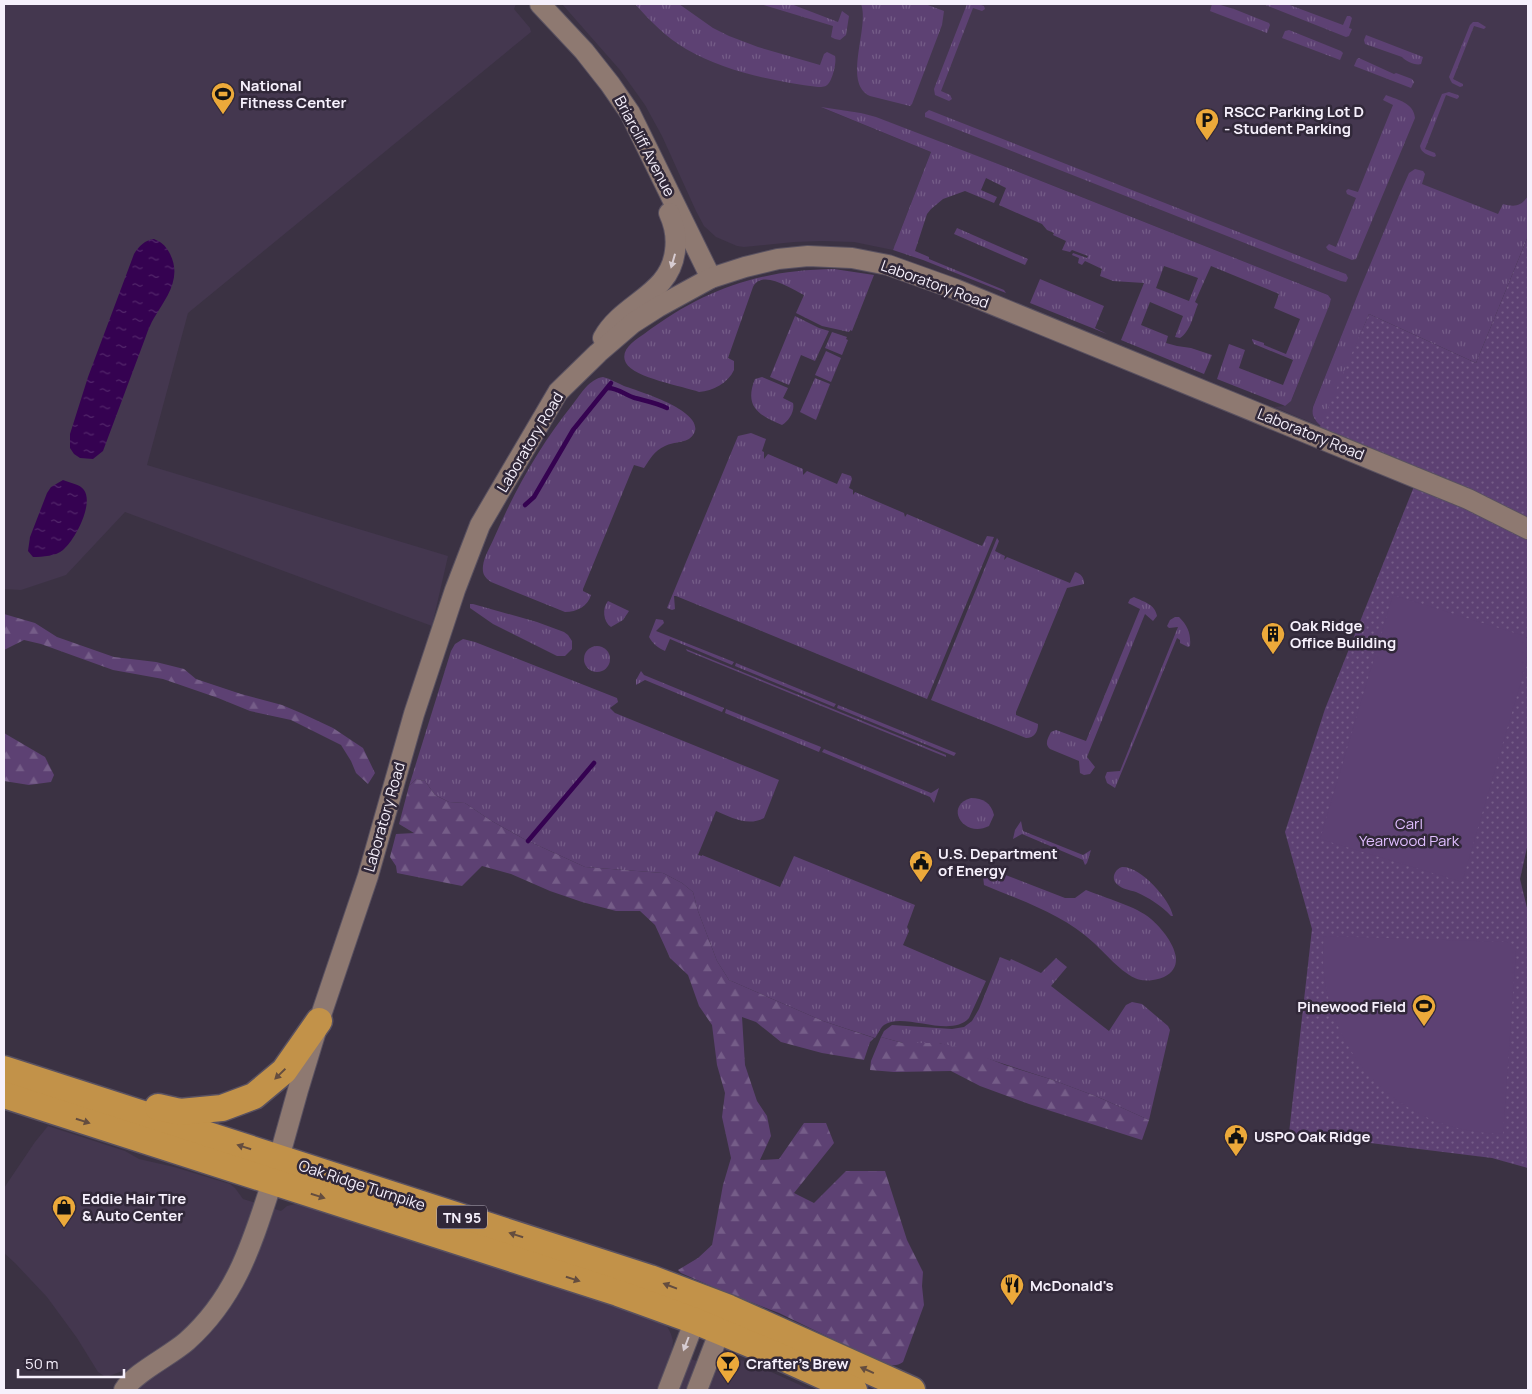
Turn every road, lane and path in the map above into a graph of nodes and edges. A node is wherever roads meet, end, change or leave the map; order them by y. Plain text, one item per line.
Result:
1 (540, 4) edge
2 (641, 132) junction
3 (711, 278) junction
4 (598, 353) junction
5 (1528, 529) edge
6 (319, 1021) junction
7 (4, 1069) edge
8 (4, 1095) edge
9 (85, 1096) junction
10 (54, 1098) junction
11 (276, 1170) junction
12 (699, 1310) junction
13 (724, 1320) junction
14 (124, 1390) edge
15 (668, 1390) edge
16 (697, 1390) edge
17 (854, 1390) edge
18 (912, 1390) edge

1 - 2 street, Briarcliff Avenue
2 - 3 street, Briarcliff Avenue
2 -> 4 street
3 - 4 street, Laboratory Road
3 - 5 street, Laboratory Road
4 - 6 street, Laboratory Road
6 -> 9 highway
6 - 11 street, Laboratory Road
7 - 10 highway, Oak Ridge Turnpike / TN 95
8 - 10 highway, Oak Ridge Turnpike / TN 95
9 - 10 highway, Oak Ridge Turnpike / TN 95
11 -> 9 highway, Oak Ridge Turnpike / TN 95
10 -> 11 highway, Oak Ridge Turnpike / TN 95
11 - 12 highway, Oak Ridge Turnpike / TN 95
11 - 14 street, Laboratory Road
12 - 13 highway, Oak Ridge Turnpike / TN 95
12 -> 15 street
13 - 16 street
13 - 17 highway, Oak Ridge Turnpike / TN 95
18 -> 13 highway, Oak Ridge Turnpike / TN 95

